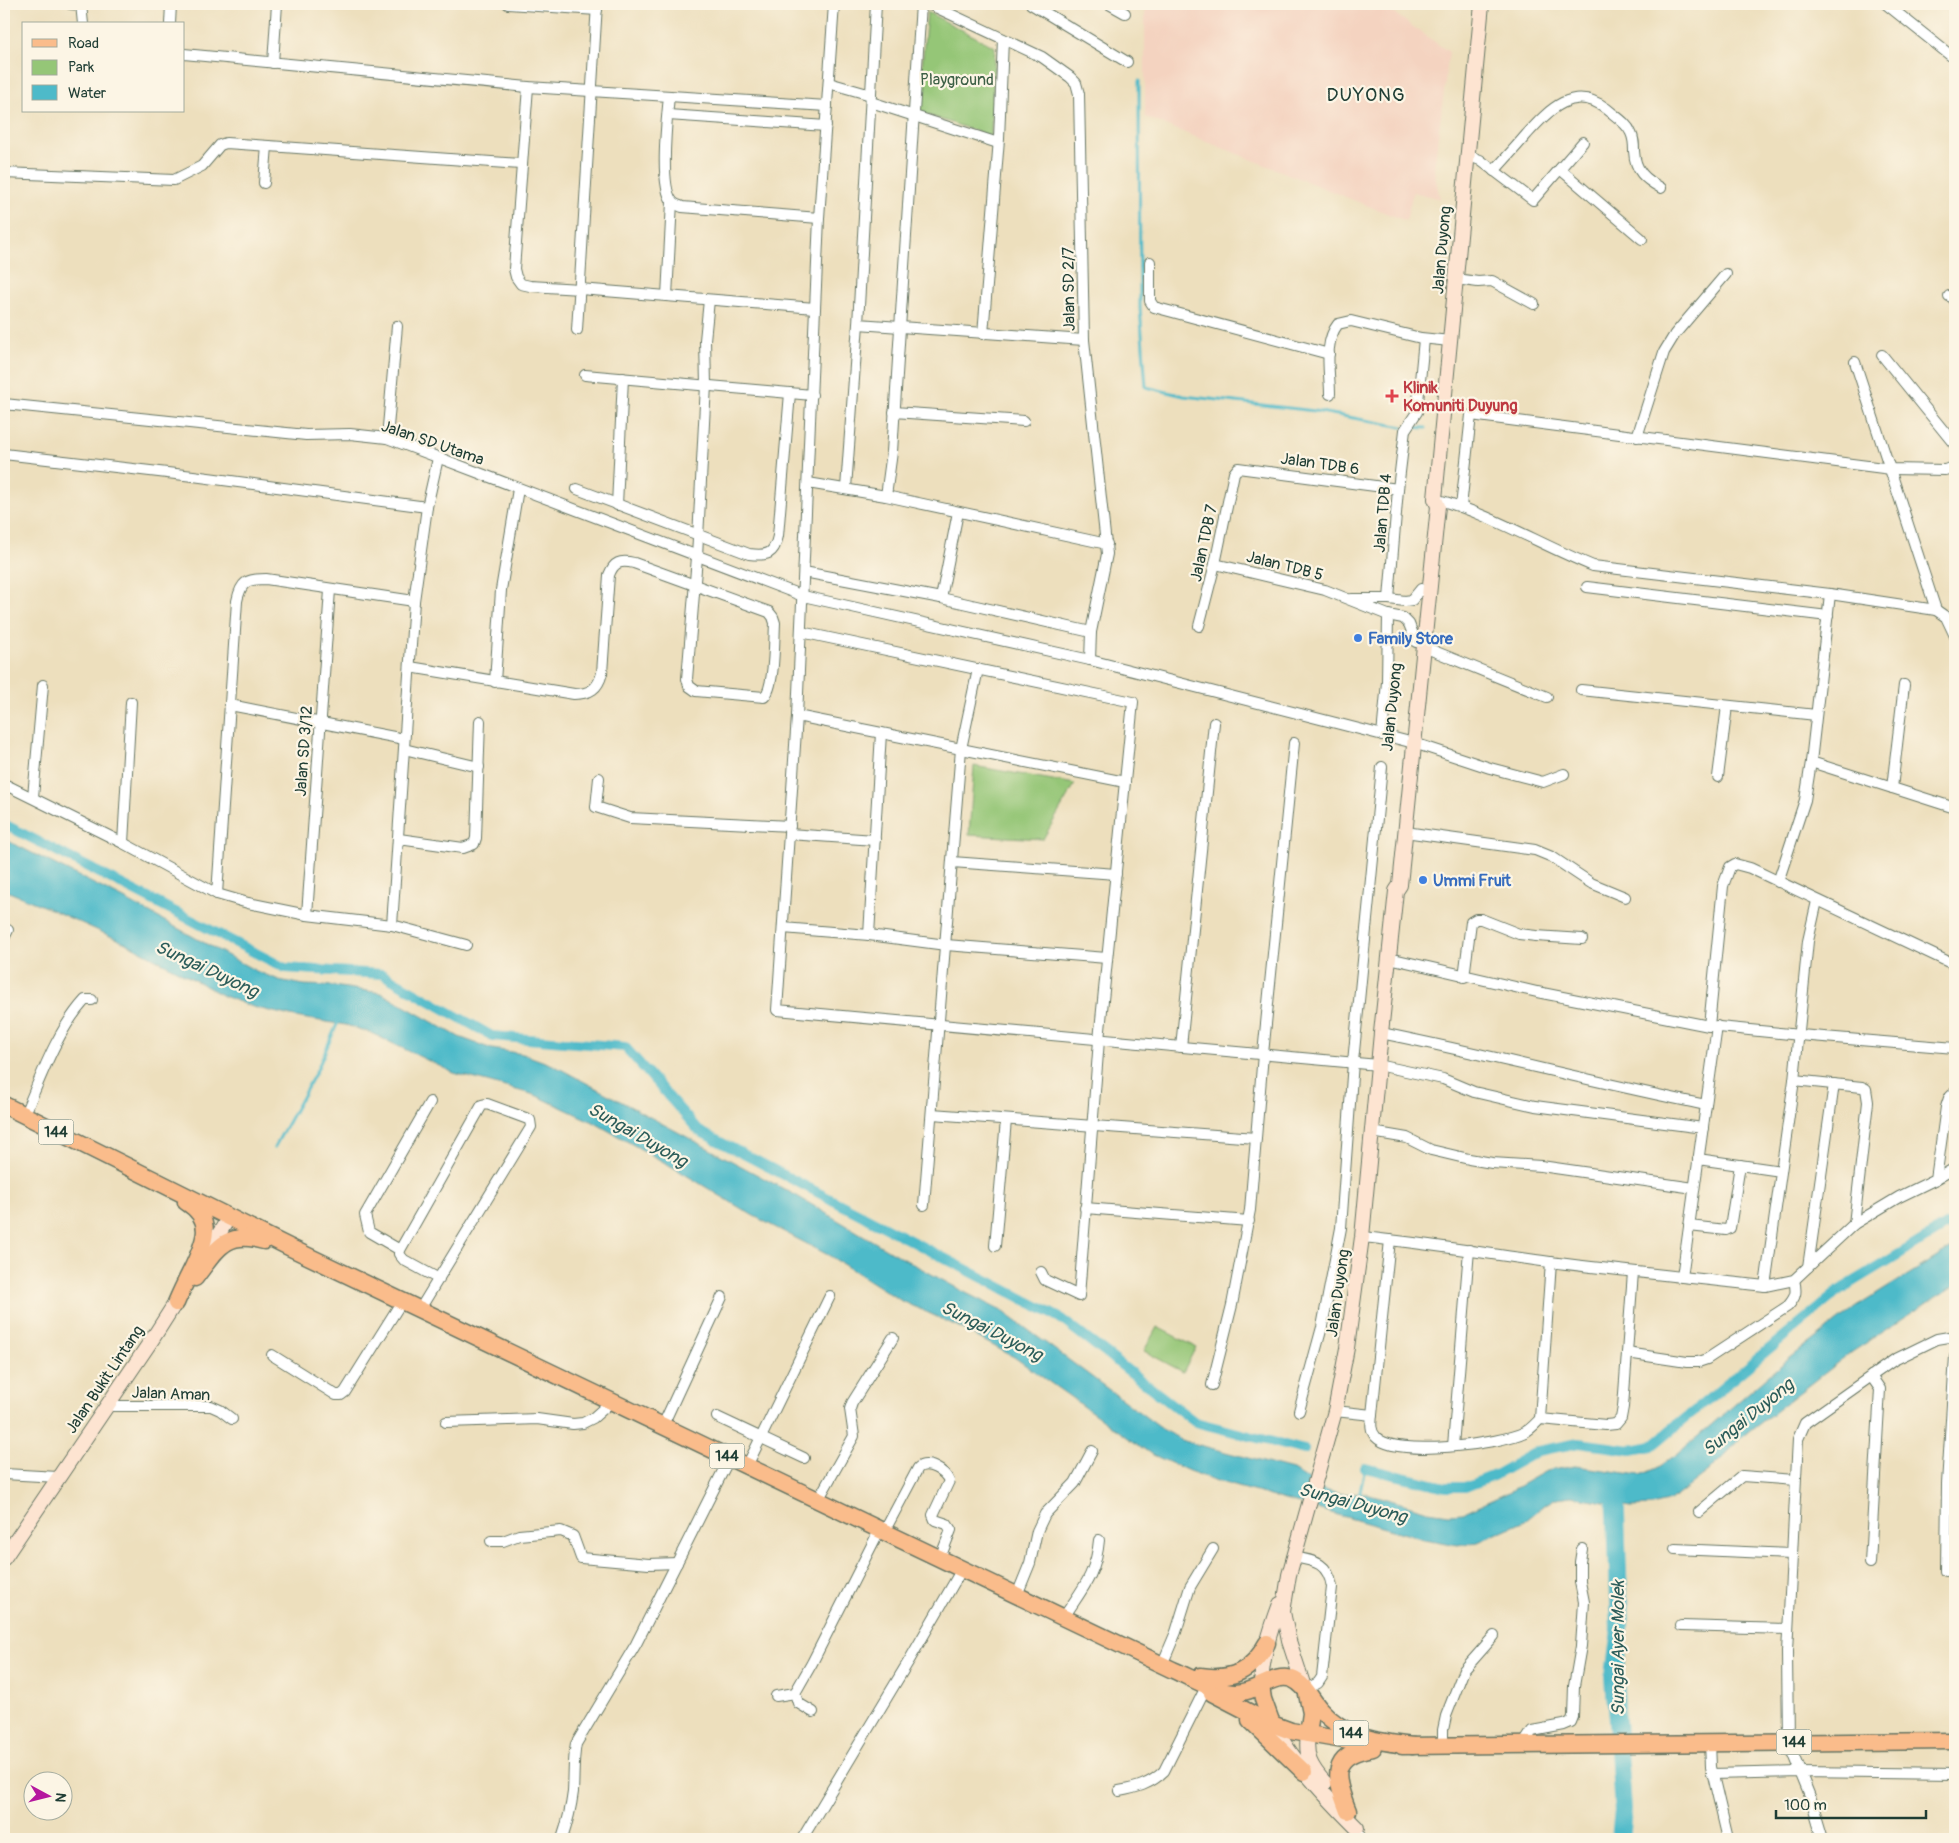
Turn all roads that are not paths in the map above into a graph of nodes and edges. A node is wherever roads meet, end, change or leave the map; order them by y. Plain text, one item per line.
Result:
1 (77, 4) edge
2 (171, 4) edge
3 (277, 4) edge
4 (508, 4) edge
5 (518, 4) edge
6 (834, 4) edge
7 (876, 4) edge
8 (921, 4) edge
9 (929, 4) edge
10 (1031, 4) edge
11 (1109, 4) edge
12 (1482, 4) edge
13 (1886, 4) edge
14 (597, 7) edge
15 (1125, 13) dead end
16 (82, 22) edge
17 (170, 22) edge
18 (1003, 39) junction
19 (185, 54) edge
20 (1955, 59) edge
21 (1127, 62) dead end
22 (273, 63) junction
23 (828, 84) junction
24 (528, 87) junction
25 (592, 92) junction
26 (669, 96) junction
27 (871, 99) junction
28 (827, 106) junction
29 (668, 115) junction
30 (913, 116) junction
31 (826, 126) junction
32 (1583, 142) dead end
33 (998, 143) junction
34 (267, 146) junction
35 (1467, 155) junction
36 (521, 164) junction
37 (1560, 169) junction
38 (1494, 171) junction
39 (4, 173) edge
40 (264, 183) dead end
41 (1661, 188) dead end
42 (672, 202) junction
43 (820, 218) junction
44 (1642, 239) dead end
45 (1150, 262) dead end
46 (1726, 274) dead end
47 (1456, 279) junction
48 (580, 288) junction
49 (668, 296) junction
50 (709, 300) junction
51 (1534, 304) dead end
52 (816, 308) junction
53 (858, 324) junction
54 (397, 326) dead end
55 (899, 328) junction
56 (577, 330) dead end
57 (983, 334) junction
58 (1424, 339) junction
59 (1084, 340) junction
60 (1450, 341) junction
61 (1329, 354) junction
62 (1882, 355) dead end
63 (1855, 362) dead end
64 (586, 375) dead end
65 (623, 378) junction
66 (706, 385) junction
67 (790, 393) junction
68 (812, 394) junction
69 (1330, 394) dead end
70 (4, 404) edge
71 (894, 412) junction
72 (1024, 421) dead end
73 (1637, 437) junction
74 (387, 438) junction
75 (1955, 445) edge
76 (4, 454) edge
77 (438, 458) junction
78 (1955, 466) edge
79 (1238, 468) joint
80 (1893, 473) junction
81 (808, 483) junction
82 (846, 488) junction
83 (518, 489) junction
84 (1398, 489) junction
85 (577, 490) dead end
86 (886, 496) junction
87 (1435, 499) junction
88 (617, 505) junction
89 (427, 506) junction
90 (1461, 506) junction
91 (958, 512) junction
92 (698, 535) junction
93 (1107, 544) junction
94 (697, 557) junction
95 (1215, 564) junction
96 (804, 572) junction
97 (694, 584) junction
98 (1586, 587) dead end
99 (1421, 589) junction
100 (330, 590) junction
101 (1830, 594) junction
102 (803, 596) junction
103 (941, 598) junction
104 (1346, 598) junction
105 (1389, 599) junction
106 (414, 601) junction
107 (1936, 610) junction
108 (1388, 615) junction
109 (1828, 616) junction
110 (1199, 626) dead end
111 (801, 632) junction
112 (1091, 632) junction
113 (1955, 636) edge
114 (1420, 644) junction
115 (1090, 660) junction
116 (410, 667) junction
117 (978, 669) junction
118 (495, 682) junction
119 (43, 685) dead end
120 (1904, 685) dead end
121 (1581, 690) dead end
122 (1547, 697) dead end
123 (131, 702) dead end
124 (230, 705) junction
125 (1727, 706) junction
126 (797, 716) junction
127 (1816, 716) junction
128 (480, 721) dead end
129 (320, 722) junction
130 (1214, 723) dead end
131 (881, 733) junction
132 (1382, 735) junction
133 (404, 738) junction
134 (1410, 742) junction
135 (1294, 743) dead end
136 (404, 749) junction
137 (961, 749) junction
138 (1811, 762) junction
139 (479, 767) junction
140 (1382, 767) dead end
141 (1564, 774) dead end
142 (1718, 777) dead end
143 (599, 778) dead end
144 (1125, 782) junction
145 (4, 784) edge
146 (1892, 788) junction
147 (34, 797) junction
148 (1955, 808) edge
149 (789, 830) junction
150 (1405, 832) junction
151 (399, 839) junction
152 (875, 840) junction
153 (123, 842) junction
154 (952, 862) junction
155 (1116, 874) junction
156 (1778, 882) junction
157 (1396, 891) junction
158 (217, 894) junction
159 (1625, 897) dead end
160 (1817, 901) junction
161 (307, 915) junction
162 (392, 925) junction
163 (783, 928) junction
164 (869, 936) junction
165 (1582, 938) dead end
166 (466, 945) dead end
167 (946, 945) junction
168 (1107, 958) junction
169 (1389, 958) junction
170 (1955, 965) edge
171 (1464, 977) junction
172 (92, 1000) dead end
173 (939, 1026) junction
174 (1713, 1026) junction
175 (1381, 1033) junction
176 (1800, 1035) junction
177 (1099, 1040) junction
178 (1181, 1047) junction
179 (1955, 1048) edge
180 (1263, 1054) junction
181 (1353, 1062) junction
182 (1378, 1064) junction
183 (1794, 1080) junction
184 (1834, 1084) junction
185 (1955, 1092) edge
186 (430, 1102) dead end
187 (1706, 1104) junction
188 (4, 1105) edge
189 (932, 1114) junction
190 (24, 1116) junction
191 (1006, 1120) junction
192 (1092, 1127) junction
193 (1703, 1128) junction
194 (1372, 1132) junction
195 (1256, 1138) junction
196 (1698, 1159) junction
197 (1740, 1165) junction
198 (1955, 1168) edge
199 (134, 1170) junction
200 (1781, 1171) junction
201 (1936, 1179) junction
202 (1694, 1188) junction
203 (924, 1205) dead end
204 (1086, 1208) junction
205 (230, 1217) junction
206 (1249, 1221) junction
207 (1854, 1224) junction
208 (1689, 1226) junction
209 (1362, 1237) junction
210 (1390, 1240) junction
211 (996, 1246) dead end
212 (290, 1248) junction
213 (400, 1250) junction
214 (1469, 1250) junction
215 (1551, 1262) junction
216 (1808, 1267) junction
217 (1041, 1272) dead end
218 (1633, 1272) junction
219 (1682, 1277) junction
220 (438, 1279) junction
221 (1794, 1280) junction
222 (1765, 1286) junction
223 (722, 1296) dead end
224 (830, 1296) dead end
225 (402, 1301) junction
226 (176, 1303) junction
227 (420, 1309) junction
228 (1955, 1336) edge
229 (893, 1338) dead end
230 (1627, 1353) junction
231 (272, 1355) dead end
232 (1955, 1356) edge
233 (1872, 1376) junction
234 (1212, 1385) dead end
235 (612, 1401) junction
236 (107, 1406) junction
237 (1299, 1411) dead end
238 (1335, 1411) junction
239 (1372, 1415) junction
240 (717, 1418) dead end
241 (232, 1419) dead end
242 (1540, 1419) junction
243 (446, 1422) dead end
244 (663, 1426) junction
245 (760, 1438) junction
246 (1453, 1446) junction
247 (1092, 1451) dead end
248 (730, 1457) junction
249 (804, 1458) dead end
250 (747, 1466) junction
251 (4, 1474) edge
252 (58, 1477) junction
253 (1795, 1480) junction
254 (818, 1500) junction
255 (1699, 1512) dead end
256 (882, 1530) junction
257 (1099, 1540) dead end
258 (491, 1541) dead end
259 (1213, 1549) dead end
260 (1582, 1549) dead end
261 (1675, 1550) dead end
262 (1792, 1554) junction
263 (1294, 1557) junction
264 (4, 1558) edge
265 (940, 1558) junction
266 (678, 1563) junction
267 (1870, 1563) dead end
268 (962, 1569) junction
269 (1946, 1570) dead end
270 (1289, 1574) junction
271 (1017, 1595) junction
272 (1064, 1617) junction
273 (1680, 1626) dead end
274 (1788, 1629) junction
275 (1494, 1636) dead end
276 (1267, 1643) junction
277 (1168, 1667) junction
278 (1261, 1686) junction
279 (1205, 1689) junction
280 (1305, 1690) junction
281 (795, 1693) junction
282 (776, 1696) dead end
283 (1226, 1701) junction
284 (813, 1712) dead end
285 (1272, 1724) junction
286 (1308, 1734) junction
287 (1955, 1741) edge
288 (1710, 1742) junction
289 (1788, 1742) junction
290 (1524, 1745) junction
291 (1388, 1746) junction
292 (1413, 1746) junction
293 (1442, 1746) junction
294 (1304, 1772) junction
295 (1800, 1772) junction
296 (1712, 1774) junction
297 (1955, 1774) edge
298 (1119, 1791) dead end
299 (1348, 1811) junction
300 (1358, 1836) edge
301 (562, 1839) edge
302 (802, 1839) edge
303 (1728, 1839) edge
304 (1823, 1839) edge

1 - 16 street
2 - 17 street
3 - 22 street
4 - 5 street
5 - 14 street
6 - 23 street
7 - 27 street
8 - 30 street
9 - 18 street, Jalan SD 2/7
10 - 21 street
11 - 15 street
12 - 35 main road, Jalan Duyong
13 - 20 street
14 - 25 street
18 - 33 street
18 - 59 street, Jalan SD 2/7
19 - 22 street
22 - 24 street
23 - 27 street
23 - 28 street
24 - 25 street
24 - 36 street
25 - 26 street
25 - 48 street
26 - 28 street
26 - 29 street
27 - 30 street
27 - 53 street
28 - 31 street
29 - 31 street
29 - 42 street
30 - 33 street
30 - 55 street
31 - 43 street
32 - 37 street
33 - 57 street
34 - 36 street
34 - 39 street
34 - 40 street
35 - 38 street
35 - 47 main road, Jalan Duyong
36 - 48 street
37 - 38 street
37 - 44 street
38 - 41 street
42 - 43 street
42 - 49 street
43 - 52 street
45 - 61 street
46 - 73 street
47 - 51 street
47 - 60 main road, Jalan Duyong
48 - 49 street
48 - 56 street
49 - 50 street
50 - 52 street
50 - 66 street
52 - 68 street
53 - 55 street
53 - 82 street
54 - 74 street
55 - 57 street
55 - 71 street
57 - 59 street
58 - 60 street
58 - 61 street
58 - 84 street, Jalan TDB 4
59 - 93 street, Jalan SD 2/7
60 - 87 main road, Jalan Duyong
61 - 69 street
62 - 75 street
63 - 80 street
64 - 65 street
65 - 66 street
65 - 88 street
66 - 67 street
66 - 92 street
67 - 68 street
67 - 92 street
68 - 81 street
70 - 74 street, Jalan SD Utama
71 - 72 street
71 - 86 street
73 - 80 street
73 - 90 street
74 - 77 street, Jalan SD Utama
76 - 89 street
77 - 83 street, Jalan SD Utama
77 - 89 street
78 - 80 street
79 - 84 street, Jalan TDB 6
79 - 95 street, Jalan TDB 7
80 - 107 street
81 - 82 street
81 - 96 street
82 - 86 street
83 - 94 street, Jalan SD Utama
83 - 118 street
84 - 105 street, Jalan TDB 4
85 - 88 street
86 - 91 street
87 - 90 street
87 - 99 main road, Jalan Duyong
87 - 114 main road, Jalan Duyong
88 - 92 street
89 - 106 street
90 - 101 street
91 - 93 street
91 - 103 street
92 - 94 street
93 - 112 street, Jalan SD 2/7
94 - 97 street
94 - 102 street, Jalan SD Utama
95 - 104 street, Jalan TDB 5
95 - 110 street, Jalan TDB 7
96 - 102 street
96 - 103 street
97 - 97 street
97 - 118 street
98 - 109 street
99 - 105 street
99 - 114 main road, Jalan Duyong
100 - 106 street
100 - 124 street
100 - 129 street, Jalan SD 3/12
101 - 107 street
101 - 109 street
102 - 111 street
102 - 115 street, Jalan SD Utama
103 - 112 street
104 - 105 street
104 - 108 street, Jalan TDB 5
106 - 116 street
107 - 113 street
108 - 114 street, Jalan TDB 5
108 - 132 street
109 - 127 street
111 - 117 street
111 - 126 street
112 - 115 street, Jalan SD 2/7
114 - 122 street
114 - 134 main road, Jalan Duyong
115 - 132 street, Jalan SD Utama
116 - 118 street
116 - 133 street
117 - 137 street
117 - 144 street
119 - 147 street
120 - 146 street
121 - 125 street
123 - 153 street
124 - 129 street
124 - 158 street
125 - 127 street
125 - 142 street
126 - 131 street
126 - 149 street
127 - 138 street
128 - 139 street
129 - 133 street
129 - 161 street, Jalan SD 3/12
130 - 178 street
131 - 137 street
131 - 152 street
132 - 134 street, Jalan SD Utama
133 - 136 street
134 - 141 street, Jalan SD Utama
134 - 150 main road, Jalan Duyong
134 - 157 main road, Jalan Duyong
135 - 180 street
136 - 139 street
136 - 151 street
137 - 144 street
137 - 154 street
138 - 146 street
138 - 156 street
139 - 151 street
140 - 181 street
143 - 149 street
144 - 155 street
145 - 147 street
146 - 148 street
147 - 153 street
149 - 152 street
149 - 163 street
150 - 157 main road, Jalan Duyong
150 - 159 street
151 - 162 street
152 - 164 street
153 - 158 street
154 - 155 street
154 - 167 street
155 - 168 street
156 - 160 street
156 - 174 street
157 - 169 main road, Jalan Duyong
158 - 161 street
160 - 170 street
160 - 176 street
161 - 162 street
162 - 166 street
163 - 164 street
163 - 173 street
164 - 167 street
165 - 171 street
167 - 168 street
167 - 173 street
168 - 177 street
169 - 171 street
169 - 175 main road, Jalan Duyong
171 - 174 street
172 - 190 street
173 - 177 street
173 - 189 street
174 - 176 street
174 - 187 street
175 - 182 main road, Jalan Duyong
175 - 187 street
176 - 179 street
176 - 183 street
177 - 178 street
177 - 192 street
178 - 180 street
180 - 181 street
180 - 195 street
181 - 182 street
181 - 237 street
182 - 193 street
182 - 194 main road, Jalan Duyong
183 - 184 street
183 - 200 street
184 - 207 street
184 - 216 street
185 - 201 street
186 - 213 street
187 - 193 street
188 - 190 main road, 144
189 - 191 street
189 - 203 street
190 - 199 main road, 144
191 - 192 street
191 - 211 street
192 - 195 street
192 - 204 street
193 - 196 street
194 - 202 street
194 - 209 main road, Jalan Duyong
195 - 206 street
196 - 197 street
196 - 202 street
197 - 200 street
197 - 208 street
198 - 201 street
199 - 205 main road, 144
199 - 226 main road
200 - 222 street
201 - 207 street
202 - 208 street
204 - 206 street
204 - 217 street
205 - 212 main road, 144
205 - 226 main road, Jalan Bukit Lintang
206 - 234 street
207 - 216 street
208 - 219 street
209 - 210 street
209 - 238 main road, Jalan Duyong
210 - 214 street
210 - 239 street
212 - 225 main road, 144
212 - 226 main road
213 - 220 street
213 - 220 street
214 - 215 street
214 - 246 street
215 - 218 street
215 - 242 street
216 - 221 street
218 - 219 street
218 - 230 street
219 - 222 street
220 - 227 street
221 - 222 street
221 - 230 street
223 - 244 street
224 - 245 street
225 - 227 main road, 144
225 - 231 street
226 - 236 main road, Jalan Bukit Lintang
227 - 235 main road, 144
228 - 233 street
229 - 254 street
230 - 242 street
232 - 269 street
233 - 253 street
233 - 267 street
235 - 243 street
235 - 244 main road, 144
236 - 241 street, Jalan Aman
236 - 252 main road, Jalan Bukit Lintang
238 - 239 street
238 - 263 main road, Jalan Duyong
239 - 246 street
240 - 245 street
242 - 246 street
244 - 248 main road, 144
245 - 249 street
245 - 250 street
247 - 271 street
248 - 250 main road, 144
248 - 266 street
250 - 254 main road, 144
251 - 252 street
252 - 264 main road, Jalan Bukit Lintang
253 - 255 street
253 - 262 street
254 - 256 main road, 144
256 - 265 main road, 144
256 - 265 street
256 - 281 street
257 - 272 street
258 - 266 street
259 - 277 street
260 - 290 street
261 - 262 street
262 - 274 street
263 - 270 main road, Jalan Duyong
263 - 280 street
265 - 268 main road, 144
266 - 301 street
268 - 271 main road, 144
268 - 302 street
270 - 276 main road
270 - 280 main road, Jalan Duyong
271 - 272 main road, 144
272 - 277 main road, 144
273 - 274 street
274 - 289 street
275 - 293 street
276 - 277 main road
276 - 278 main road
277 - 278 main road, 144
277 - 279 main road, 144
278 - 280 main road, 144
278 - 285 main road
279 - 283 main road, 144
279 - 298 street
280 - 286 main road, 144
280 - 292 main road, 144
281 - 282 street
281 - 284 street
283 - 285 main road, 144
283 - 294 main road
285 - 286 main road, 144
285 - 294 main road
286 - 291 main road, 144
286 - 299 main road, 144
287 - 289 main road, 144
288 - 289 main road, 144
288 - 290 main road, 144
288 - 296 street
289 - 295 street
290 - 293 main road, 144
291 - 292 main road, 144
291 - 299 main road
292 - 293 main road, 144
294 - 300 main road
295 - 296 street
295 - 297 street
295 - 304 street
296 - 303 street
299 - 300 main road, 144

